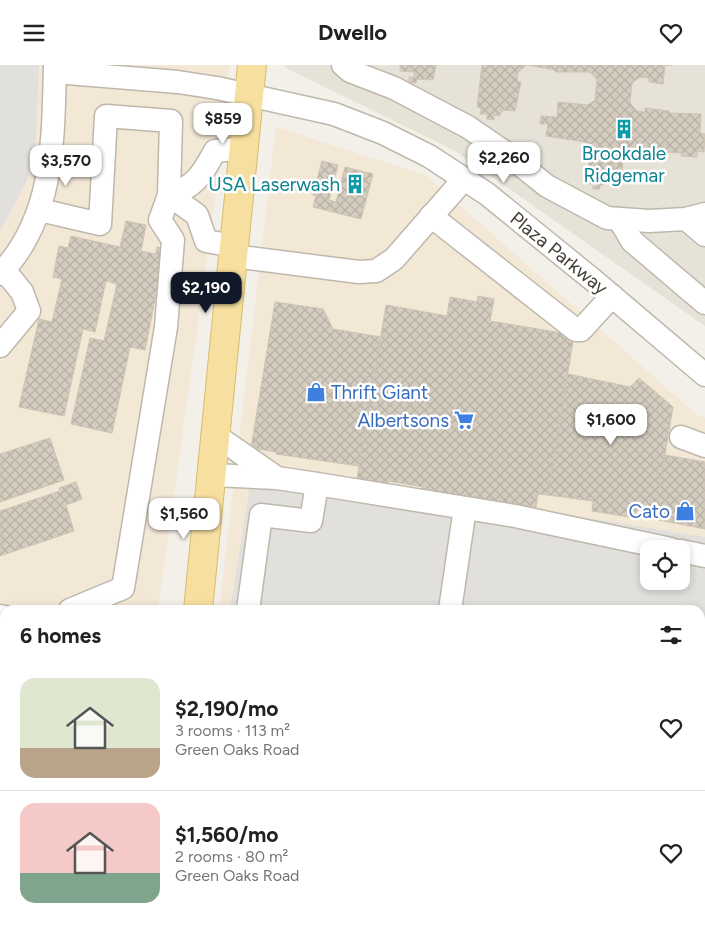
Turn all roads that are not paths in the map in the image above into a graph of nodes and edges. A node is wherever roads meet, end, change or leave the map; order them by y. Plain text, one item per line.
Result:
1 (252, 65) edge
2 (342, 65) edge
3 (55, 68) edge
4 (249, 96) junction
5 (244, 148) junction
6 (464, 179) junction
7 (169, 195) junction
8 (40, 210) junction
9 (431, 216) junction
10 (696, 217) edge
11 (619, 219) junction
12 (705, 235) edge
13 (234, 251) junction
14 (2, 272) edge
15 (612, 296) junction
16 (705, 303) edge
17 (0, 346) edge
18 (705, 375) edge
19 (215, 435) junction
20 (681, 437) dead end
21 (705, 446) edge
22 (213, 475) junction
23 (277, 478) junction
24 (317, 484) junction
25 (465, 508) junction
26 (640, 542) edge
27 (690, 553) edge
28 (705, 556) edge
29 (82, 605) edge
30 (199, 605) edge
31 (249, 605) edge
32 (451, 605) edge

1 - 4 main road
2 - 11 street
3 - 4 street, Plaza Parkway
3 - 8 street
4 - 5 main road
4 - 6 street, Plaza Parkway
5 - 7 street
5 - 13 main road
6 - 9 street
6 - 15 street, Plaza Parkway
7 - 8 street
7 - 13 street
7 - 29 street
8 - 14 street
9 - 13 street
9 - 15 street
10 - 11 street
10 - 12 street
11 - 16 street
13 - 19 main road
14 - 17 street
15 - 18 street, Plaza Parkway
19 - 22 main road
19 - 23 street
20 - 21 street
22 - 23 street
22 - 30 main road
23 - 24 street
24 - 25 street
24 - 31 street
25 - 26 street
25 - 32 street
27 - 28 street

